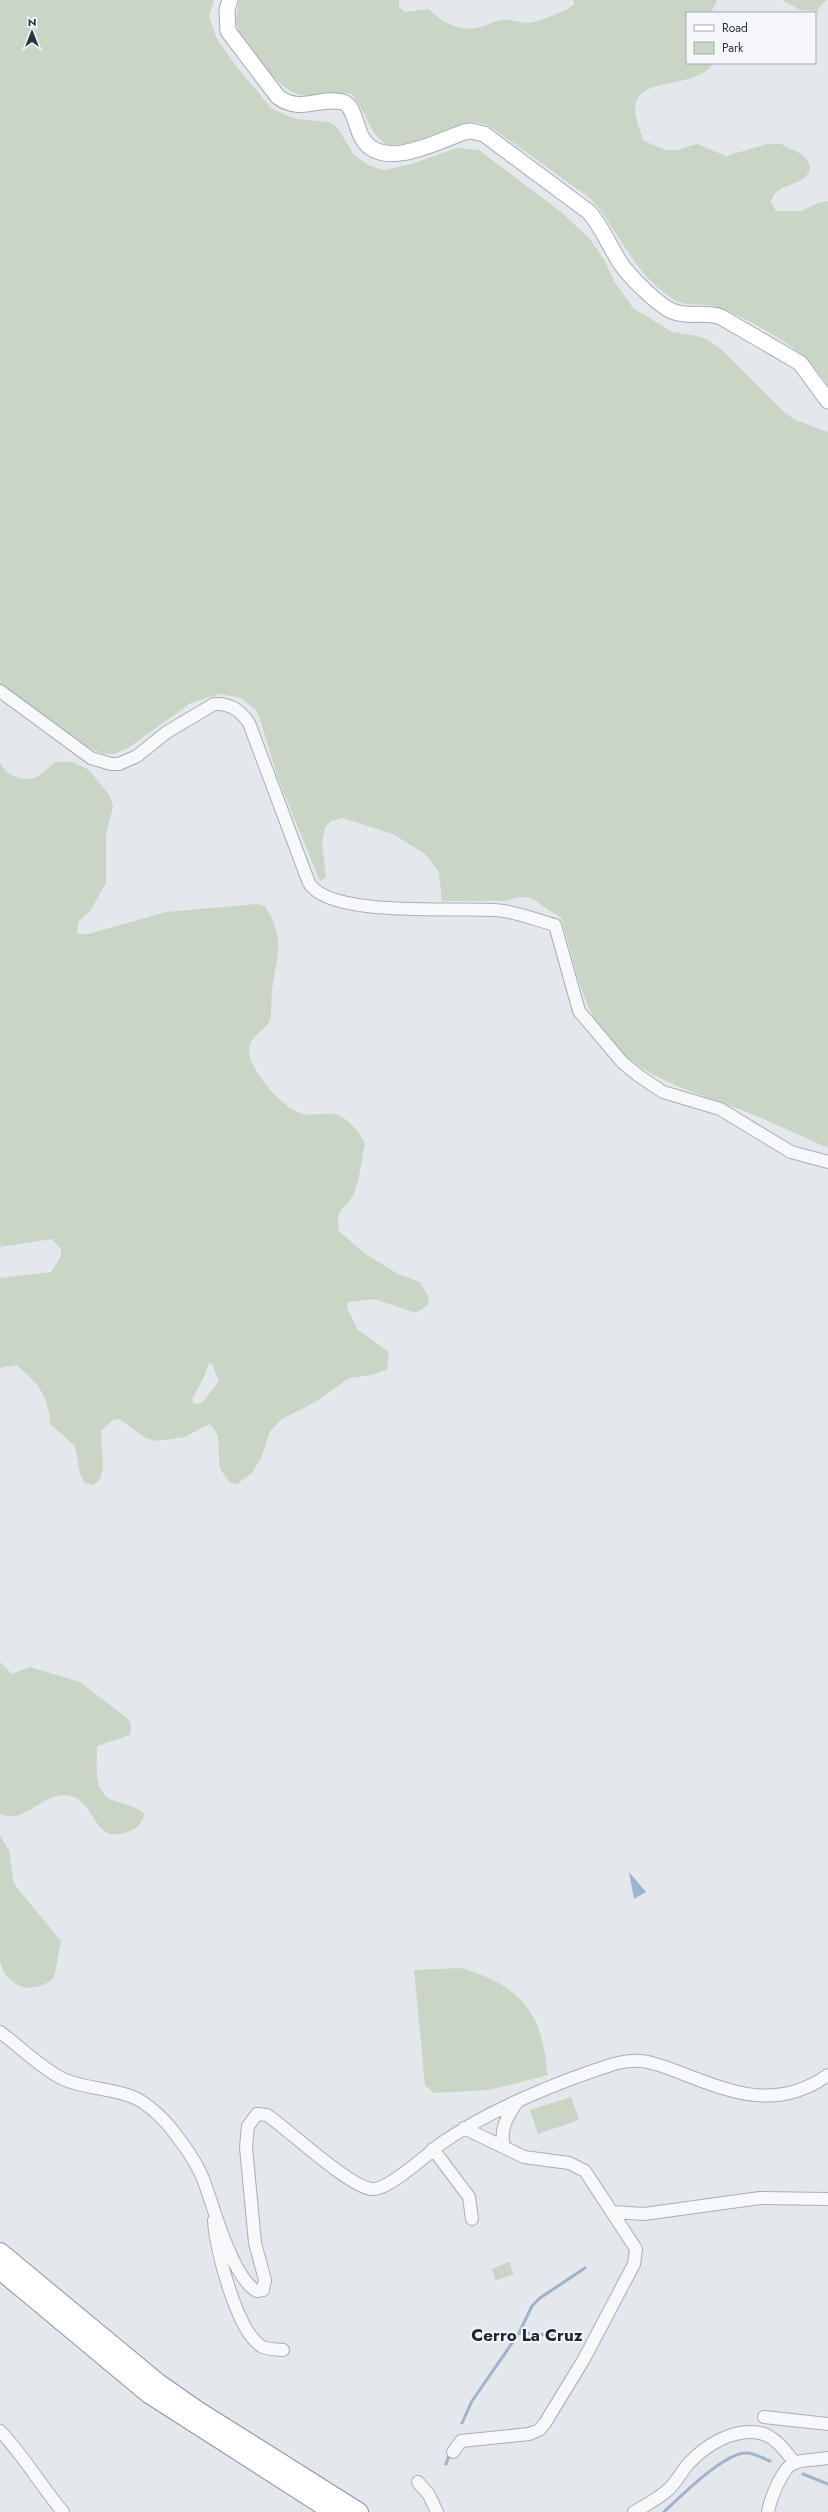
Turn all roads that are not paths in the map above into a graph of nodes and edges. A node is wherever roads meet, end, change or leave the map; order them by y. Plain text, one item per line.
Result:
1 (230, 0) edge
2 (828, 401) edge
3 (0, 692) edge
4 (828, 1162) edge
5 (0, 2032) edge
6 (828, 2075) edge
7 (517, 2102) junction
8 (464, 2128) junction
9 (504, 2146) junction
10 (433, 2149) junction
11 (828, 2198) edge
12 (613, 2212) junction
13 (214, 2214) junction
14 (472, 2219) dead end
15 (0, 2252) edge
16 (0, 2270) edge
17 (283, 2350) dead end
18 (764, 2417) dead end
19 (828, 2424) edge
20 (0, 2431) edge
21 (453, 2452) dead end
22 (828, 2458) edge
23 (795, 2463) junction
24 (418, 2482) dead end
25 (63, 2512) edge
26 (333, 2512) edge
27 (359, 2512) edge
28 (437, 2512) edge
29 (634, 2512) edge
30 (768, 2512) edge

1 - 2 main road
3 - 4 street
5 - 13 street
6 - 7 street
7 - 8 street
7 - 9 street
8 - 9 street
8 - 10 street
9 - 12 street
10 - 13 street
10 - 14 street
11 - 12 street
12 - 21 street
13 - 17 street
15 - 27 highway
16 - 26 highway
18 - 19 street
20 - 25 street
22 - 23 street
23 - 29 street
23 - 30 street
24 - 28 street

